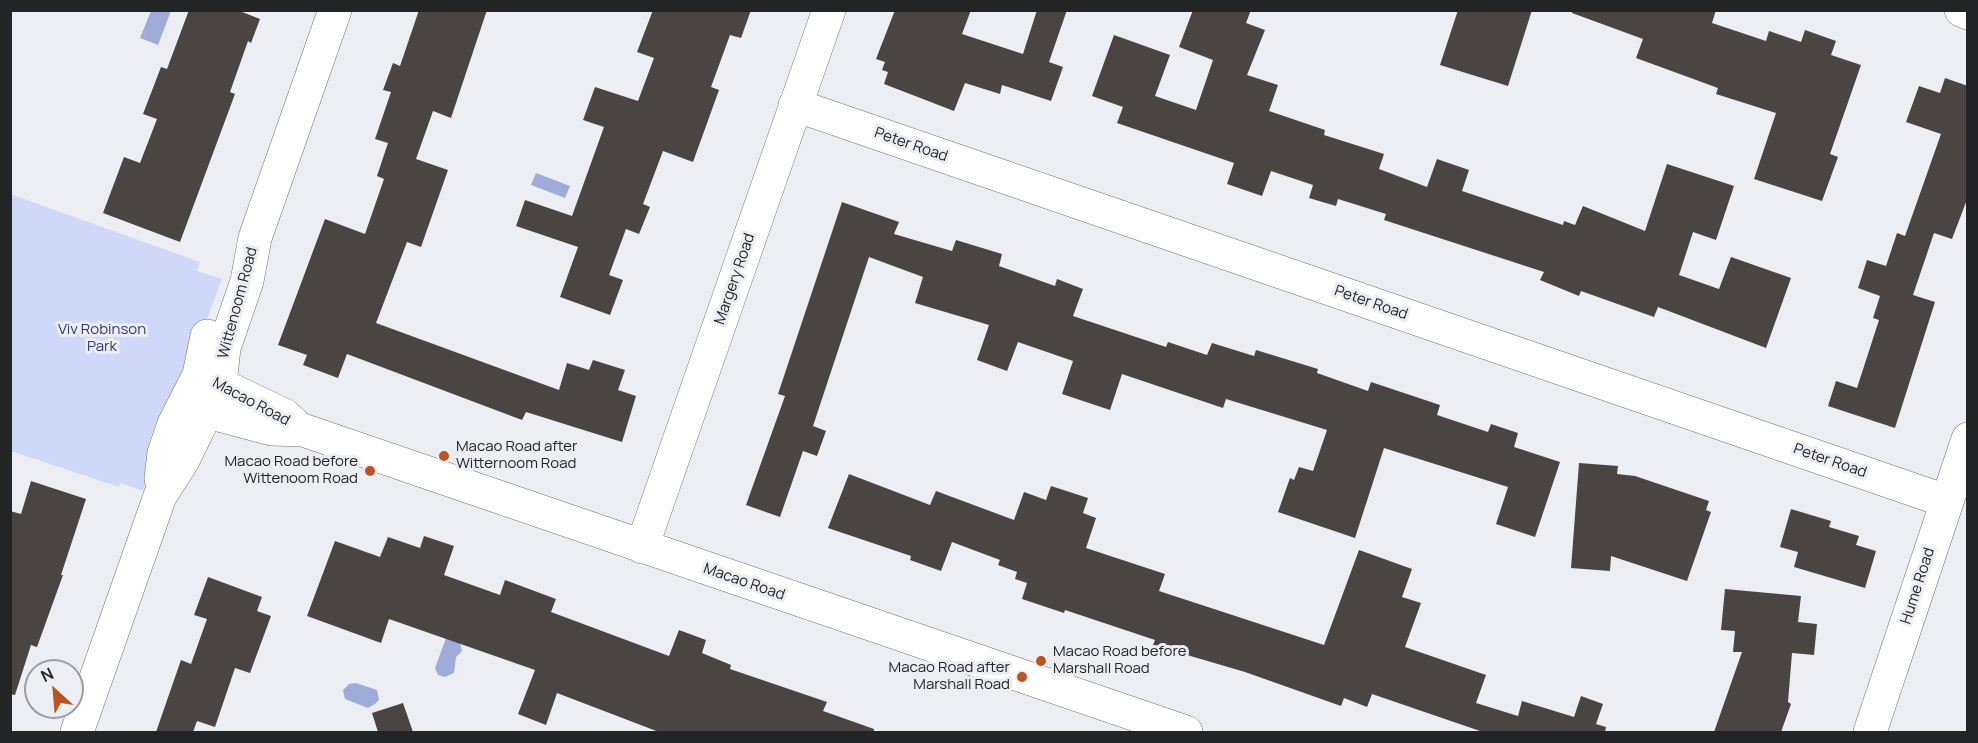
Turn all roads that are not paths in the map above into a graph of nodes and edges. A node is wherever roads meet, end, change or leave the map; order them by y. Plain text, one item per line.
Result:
1 (335, 10) edge
2 (829, 10) edge
3 (1961, 10) edge
4 (1968, 13) edge
5 (795, 105) junction
6 (204, 394) junction
7 (1968, 439) edge
8 (1946, 501) junction
9 (642, 547) junction
10 (77, 732) edge
11 (1186, 732) edge
12 (1870, 732) edge

1 - 6 street, Wittenoom Road
2 - 5 street, Margery Road
3 - 4 street
5 - 8 street, Peter Road
5 - 9 street, Margery Road
6 - 9 street, Macao Road
6 - 10 street, Wittenoom Road
7 - 8 street, Hume Road
8 - 12 street, Hume Road
9 - 11 street, Macao Road

